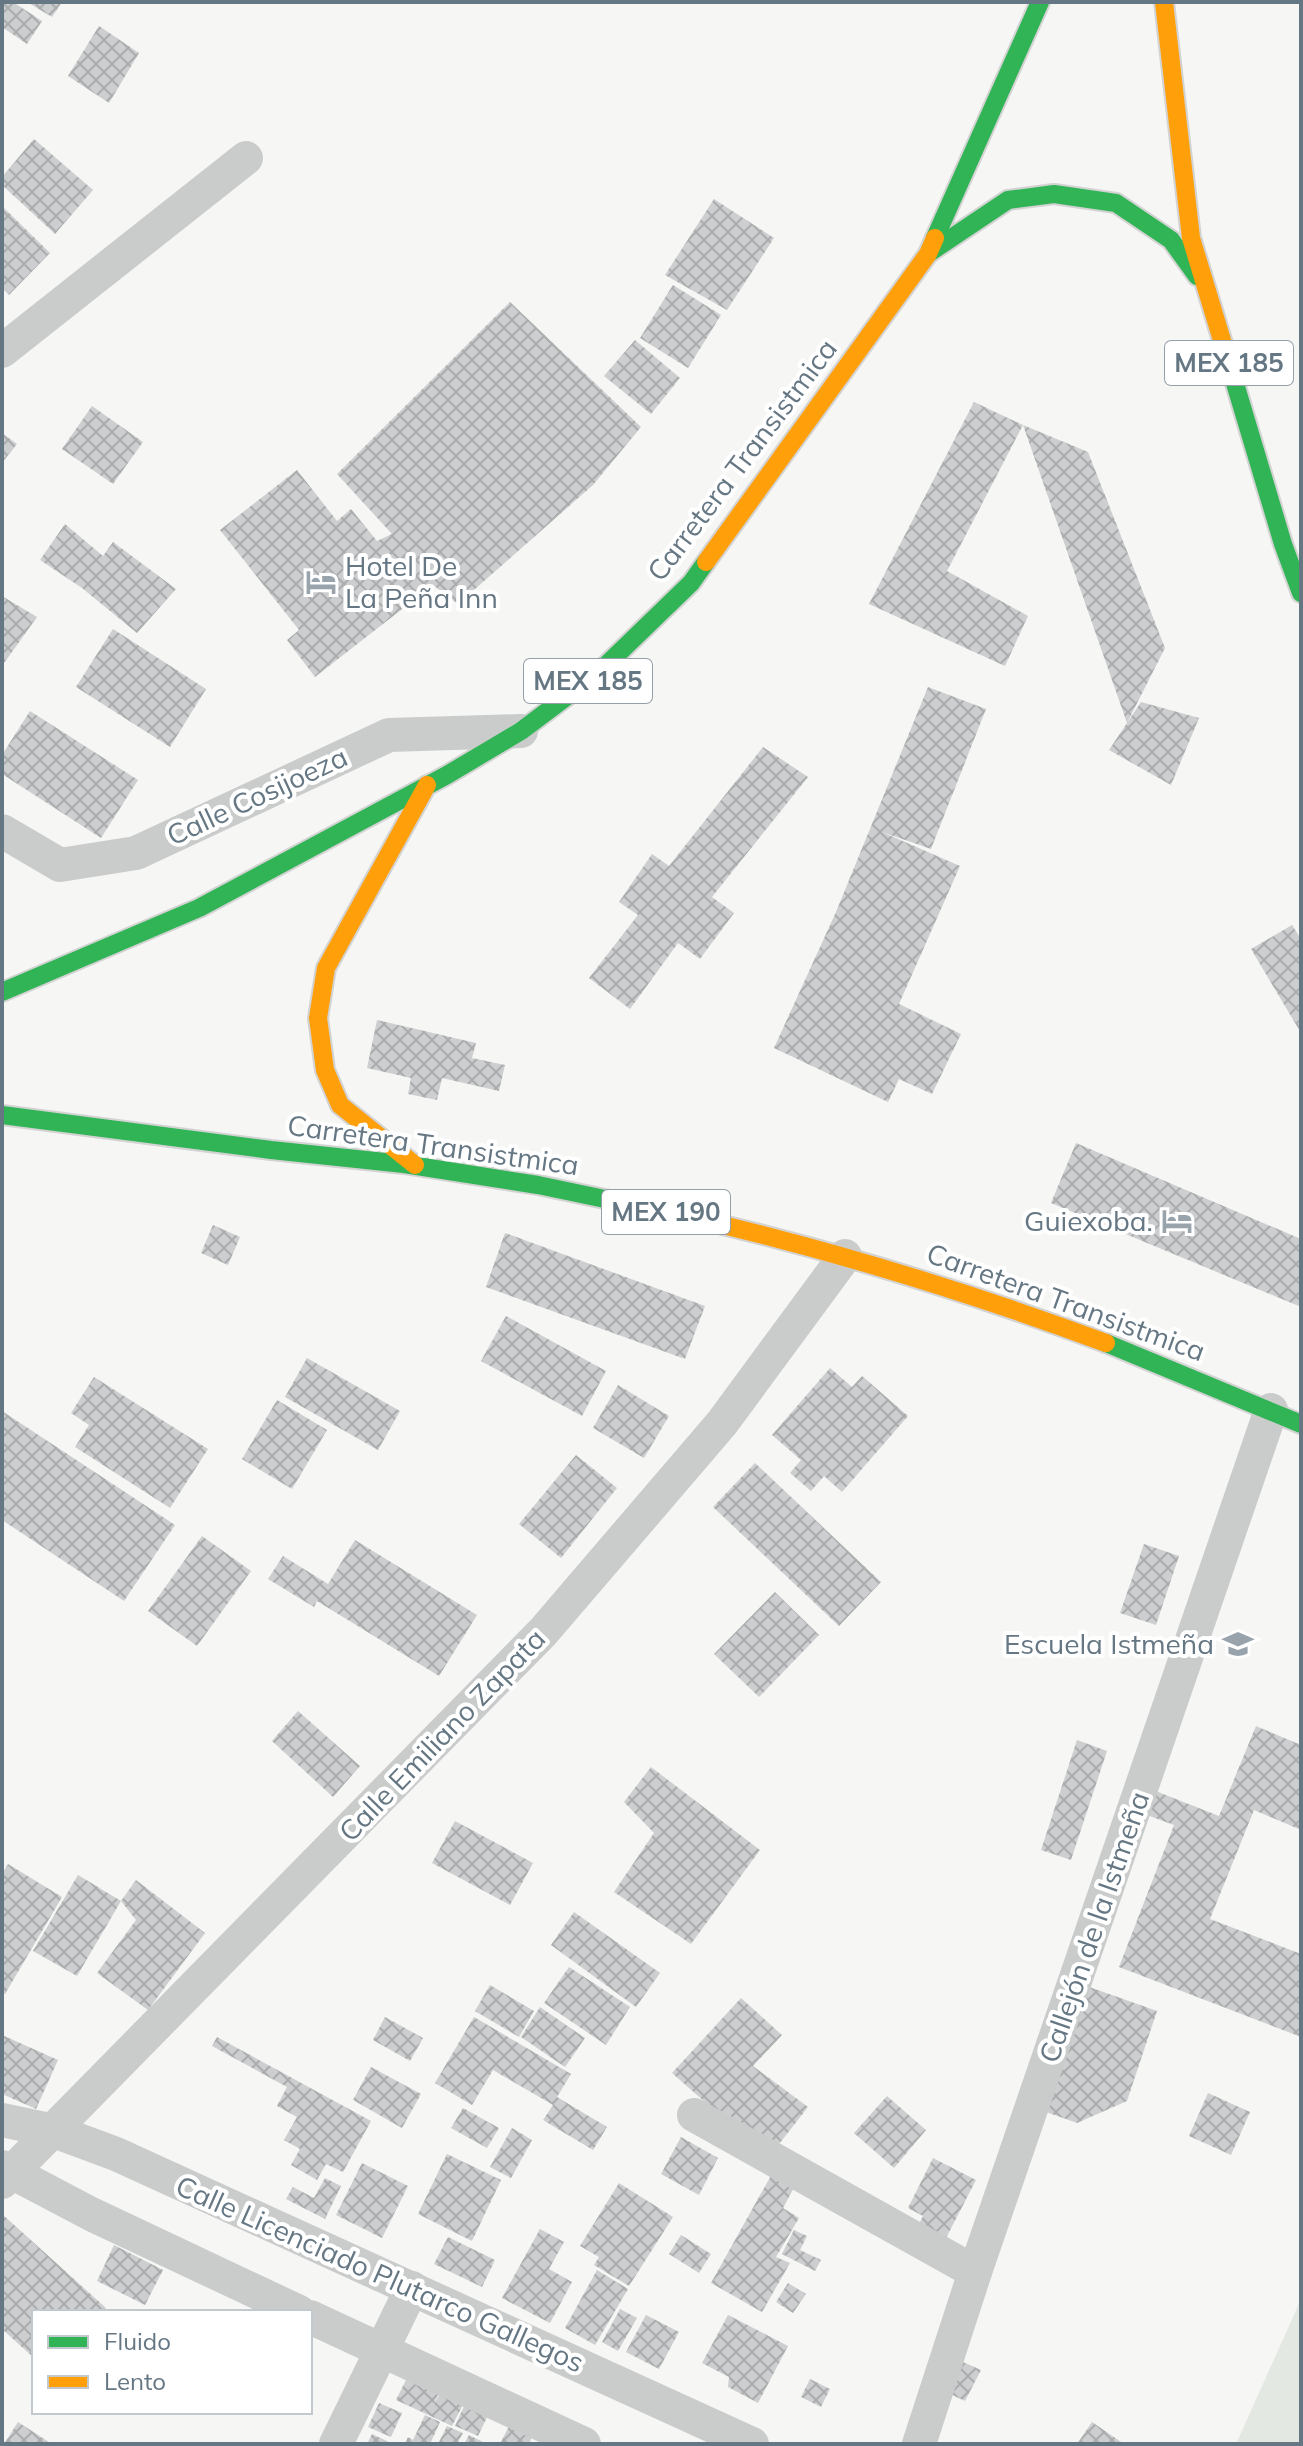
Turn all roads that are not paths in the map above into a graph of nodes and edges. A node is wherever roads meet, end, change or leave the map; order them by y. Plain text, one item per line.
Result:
1 (1040, 2) edge
2 (1164, 2) edge
3 (246, 158) dead end
4 (928, 254) junction
5 (1207, 291) junction
6 (2, 351) edge
7 (1292, 544) edge
8 (1301, 593) edge
9 (521, 731) junction
10 (427, 785) junction
11 (2, 831) edge
12 (2, 992) edge
13 (2, 1115) edge
14 (415, 1165) junction
15 (845, 1256) junction
16 (1286, 1417) edge
17 (694, 2115) dead end
18 (2, 2120) edge
19 (54, 2131) junction
20 (5, 2174) edge
21 (975, 2272) junction
22 (412, 2288) junction
23 (295, 2310) edge
24 (312, 2318) edge
25 (383, 2352) junction
26 (336, 2444) edge
27 (584, 2444) edge
28 (752, 2444) edge
29 (919, 2444) edge

1 - 4 main road, Carretera Transistmica / MEX 185
2 - 5 main road, MEX 185
3 - 6 street
4 - 5 main road
4 - 9 main road, Carretera Transistmica / MEX 185
5 - 7 main road, MEX 185
7 - 8 main road, MEX 185
9 - 10 main road, Carretera Transistmica / MEX 185
9 - 11 street, Calle Cosijoeza
10 - 12 main road, Carretera Transistmica / MEX 185
10 - 14 main road
13 - 14 main road, Carretera Transistmica / MEX 190
14 - 15 main road, Carretera Transistmica / MEX 190
15 - 16 main road, Carretera Transistmica / MEX 190
15 - 19 street, Calle Emiliano Zapata
16 - 21 street, Callejón de la Istmeña
17 - 21 street
18 - 19 street, Calle Licenciado Plutarco Gallegos
19 - 20 street, Calle Emiliano Zapata
19 - 22 street, Calle Licenciado Plutarco Gallegos
20 - 23 street
21 - 29 street, Callejón de la Istmeña
22 - 25 street
22 - 28 street, Calle Licenciado Plutarco Gallegos
24 - 25 street
25 - 26 street
25 - 27 street

